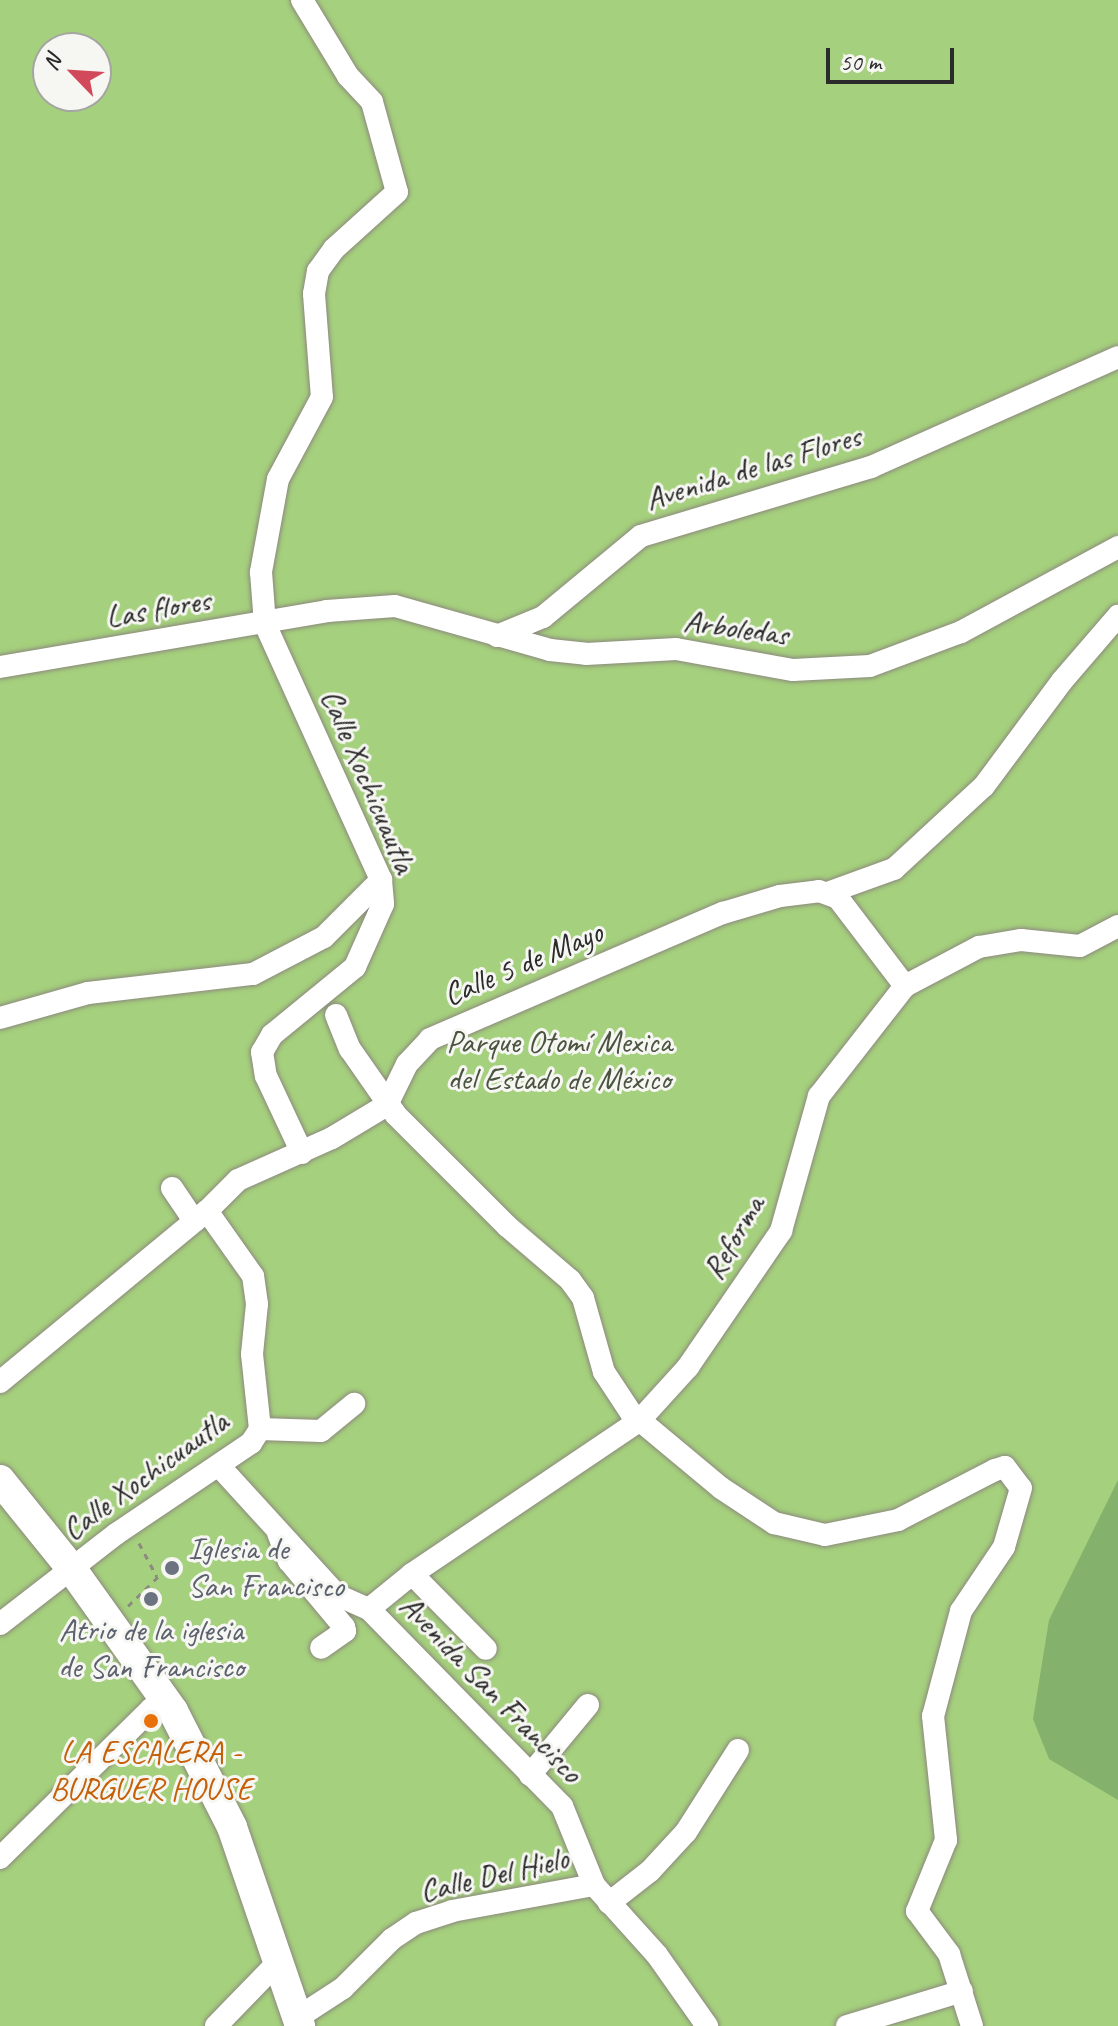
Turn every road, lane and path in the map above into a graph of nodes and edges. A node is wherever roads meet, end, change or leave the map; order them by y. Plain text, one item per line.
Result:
1 (302, 0) edge
2 (1118, 357) edge
3 (1118, 547) edge
4 (1118, 616) edge
5 (265, 624) junction
6 (497, 636) junction
7 (0, 667) edge
8 (381, 880) junction
9 (830, 892) junction
10 (1118, 926) edge
11 (905, 986) junction
12 (336, 1015) dead end
13 (0, 1018) edge
14 (387, 1105) junction
15 (302, 1153) junction
16 (172, 1188) dead end
17 (200, 1216) junction
18 (0, 1382) edge
19 (354, 1404) dead end
20 (639, 1421) junction
21 (260, 1429) junction
22 (220, 1467) junction
23 (0, 1480) edge
24 (129, 1526) junction
25 (277, 1531) junction
26 (71, 1568) junction
27 (167, 1568) dead end
28 (412, 1574) junction
29 (157, 1577) junction
30 (369, 1609) junction
31 (121, 1612) dead end
32 (0, 1624) edge
33 (321, 1648) dead end
34 (486, 1649) dead end
35 (166, 1700) junction
36 (588, 1705) dead end
37 (738, 1750) dead end
38 (530, 1775) junction
39 (0, 1858) edge
40 (594, 1885) junction
41 (609, 1903) junction
42 (277, 1963) junction
43 (962, 1991) junction
44 (298, 2022) edge
45 (216, 2026) edge
46 (707, 2026) edge
47 (847, 2026) edge
48 (972, 2026) edge

1 - 5 street, Calle Xochicuautla
2 - 6 street, Avenida de las Flores
3 - 6 street, Arboledas
4 - 9 street, Calle 5 de Mayo
5 - 6 street, Las flores
5 - 7 street, Las flores
5 - 8 street, Calle Xochicuautla
8 - 13 street
8 - 15 street, Calle Xochicuautla
9 - 11 street
9 - 14 street, Calle 5 de Mayo
10 - 11 street, Reforma
11 - 20 street, Reforma
12 - 14 street
14 - 15 street
14 - 20 street
15 - 17 street
16 - 17 street, Calle Xochicuautla
17 - 18 street
17 - 21 street, Calle Xochicuautla
19 - 21 street
20 - 28 street, Reforma
20 - 43 street
21 - 22 street, Calle Xochicuautla
22 - 24 street, Calle Xochicuautla
22 - 25 street, Avenida San Francisco
23 - 26 main road
24 - 26 street, Calle Xochicuautla
24 - 29 path
25 - 30 street, Avenida San Francisco
25 - 33 street
26 - 32 street, Calle Xochicuautla
26 - 35 main road
27 - 29 path
28 - 30 street, Reforma
28 - 34 street
29 - 31 path
30 - 38 street, Avenida San Francisco
35 - 39 street
35 - 42 main road
36 - 38 street
37 - 41 street
38 - 40 street, Avenida San Francisco
40 - 41 street, Avenida San Francisco
40 - 44 street, Calle Del Hielo
41 - 46 street, Avenida San Francisco
42 - 44 main road
42 - 45 street
43 - 47 street
43 - 48 street

